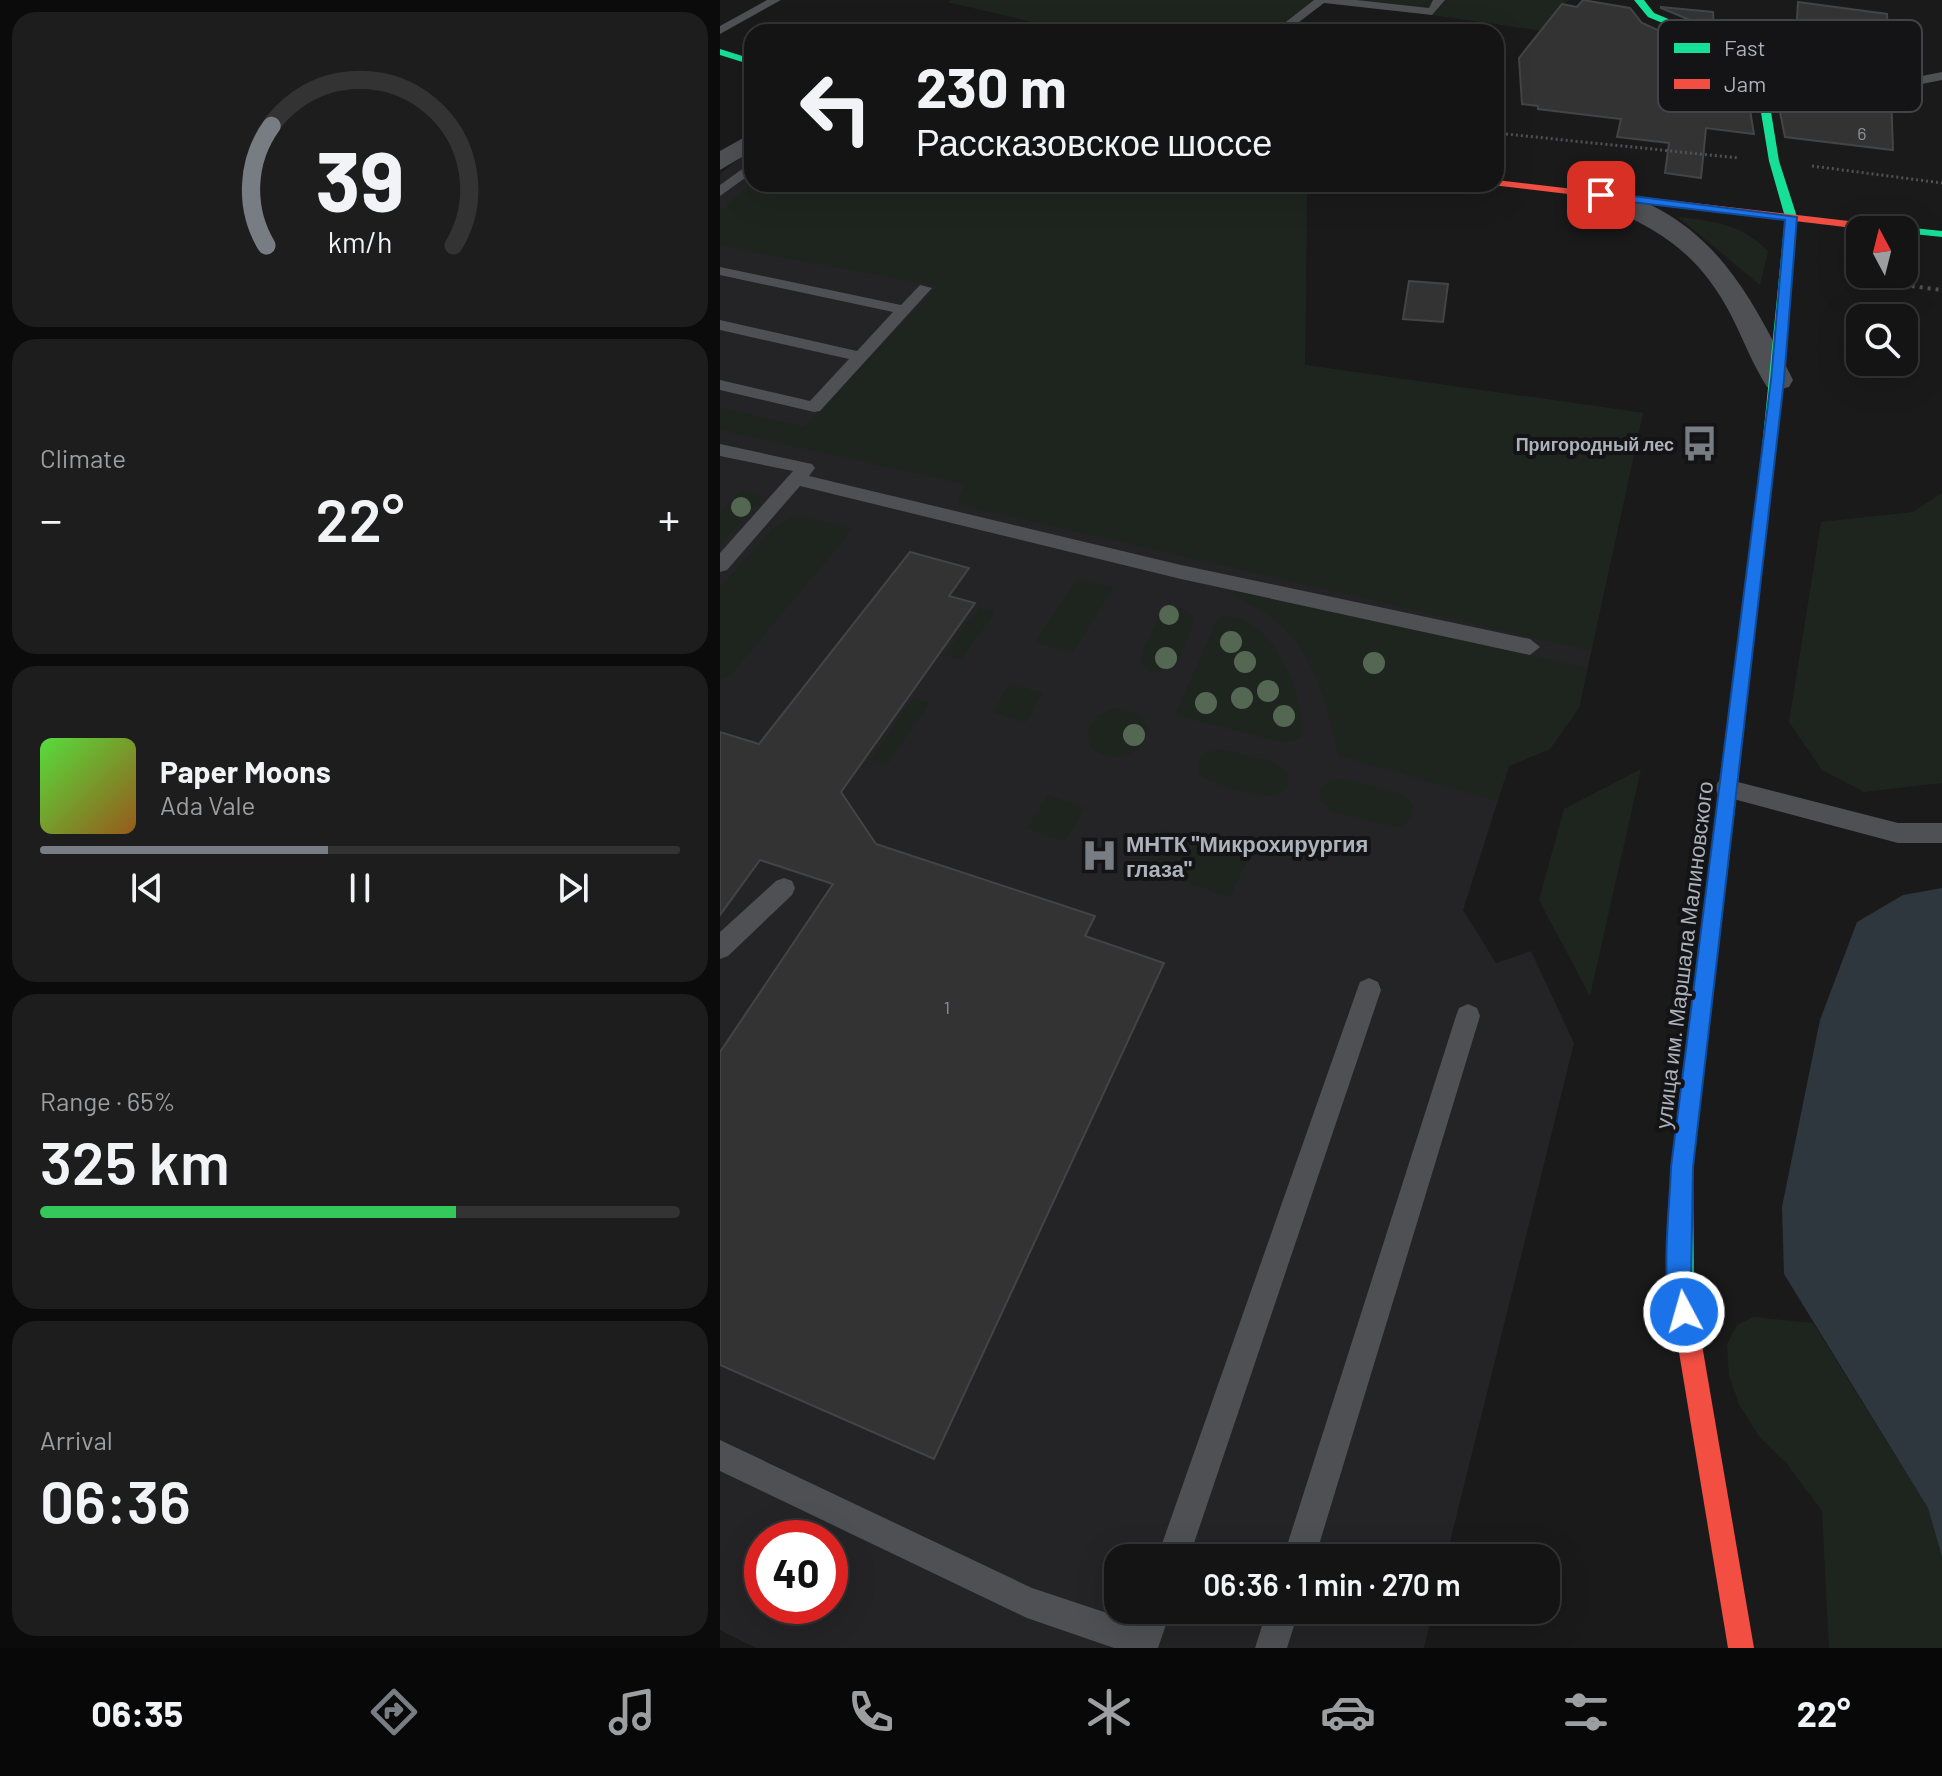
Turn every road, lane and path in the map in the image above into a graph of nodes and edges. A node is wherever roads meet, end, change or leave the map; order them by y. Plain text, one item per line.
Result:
1 (775, 0) edge
2 (1324, 0) edge
3 (1439, 0) edge
4 (1639, 0) edge
5 (1663, 20) edge
6 (1290, 24) edge
7 (720, 31) edge
8 (720, 52) edge
9 (744, 60) edge
10 (1942, 76) edge
11 (1922, 80) edge
12 (1766, 112) edge
13 (1504, 134) edge
14 (744, 146) edge
15 (1774, 161) junction
16 (720, 162) edge
17 (744, 172) edge
18 (1942, 183) edge
19 (1504, 184) edge
20 (720, 192) edge
21 (1601, 195) junction
22 (1791, 217) junction
23 (1846, 223) edge
24 (1918, 232) edge
25 (1942, 234) edge
26 (720, 271) edge
27 (1918, 287) edge
28 (925, 288) dead end
29 (1942, 290) edge
30 (904, 310) junction
31 (720, 325) edge
32 (860, 357) junction
33 (1778, 380) junction
34 (720, 385) edge
35 (720, 450) edge
36 (796, 479) junction
37 (720, 565) edge
38 (1530, 647) dead end
39 (1726, 788) junction
40 (1942, 833) edge
41 (784, 888) dead end
42 (720, 948) edge
43 (1369, 990) dead end
44 (1468, 1016) dead end
45 (720, 1455) edge
46 (1178, 1544) edge
47 (1303, 1544) edge
48 (1154, 1624) edge
49 (1279, 1624) edge
50 (1152, 1645) edge
51 (1271, 1648) edge
52 (1741, 1648) edge

1 - 7 lane
2 - 3 lane
2 - 6 lane
4 - 5 street
8 - 9 street
10 - 11 lane
12 - 15 street
13 - 15 path
14 - 16 street
15 - 18 path
15 - 22 street
17 - 20 lane
19 - 21 street
21 - 22 street
21 - 33 street
22 - 23 street
22 - 33 street, улица им. Маршала Малиновского
24 - 25 street
26 - 30 lane
27 - 29 path
28 - 30 lane
30 - 32 lane
31 - 32 lane
32 - 34 lane
33 - 39 street, улица им. Маршала Малиновского
35 - 36 lane
36 - 37 lane
36 - 38 lane
39 - 40 lane
39 - 52 street, улица им. Маршала Малиновского
41 - 42 lane
43 - 46 lane
44 - 47 lane
45 - 50 lane
48 - 50 lane
49 - 51 lane

